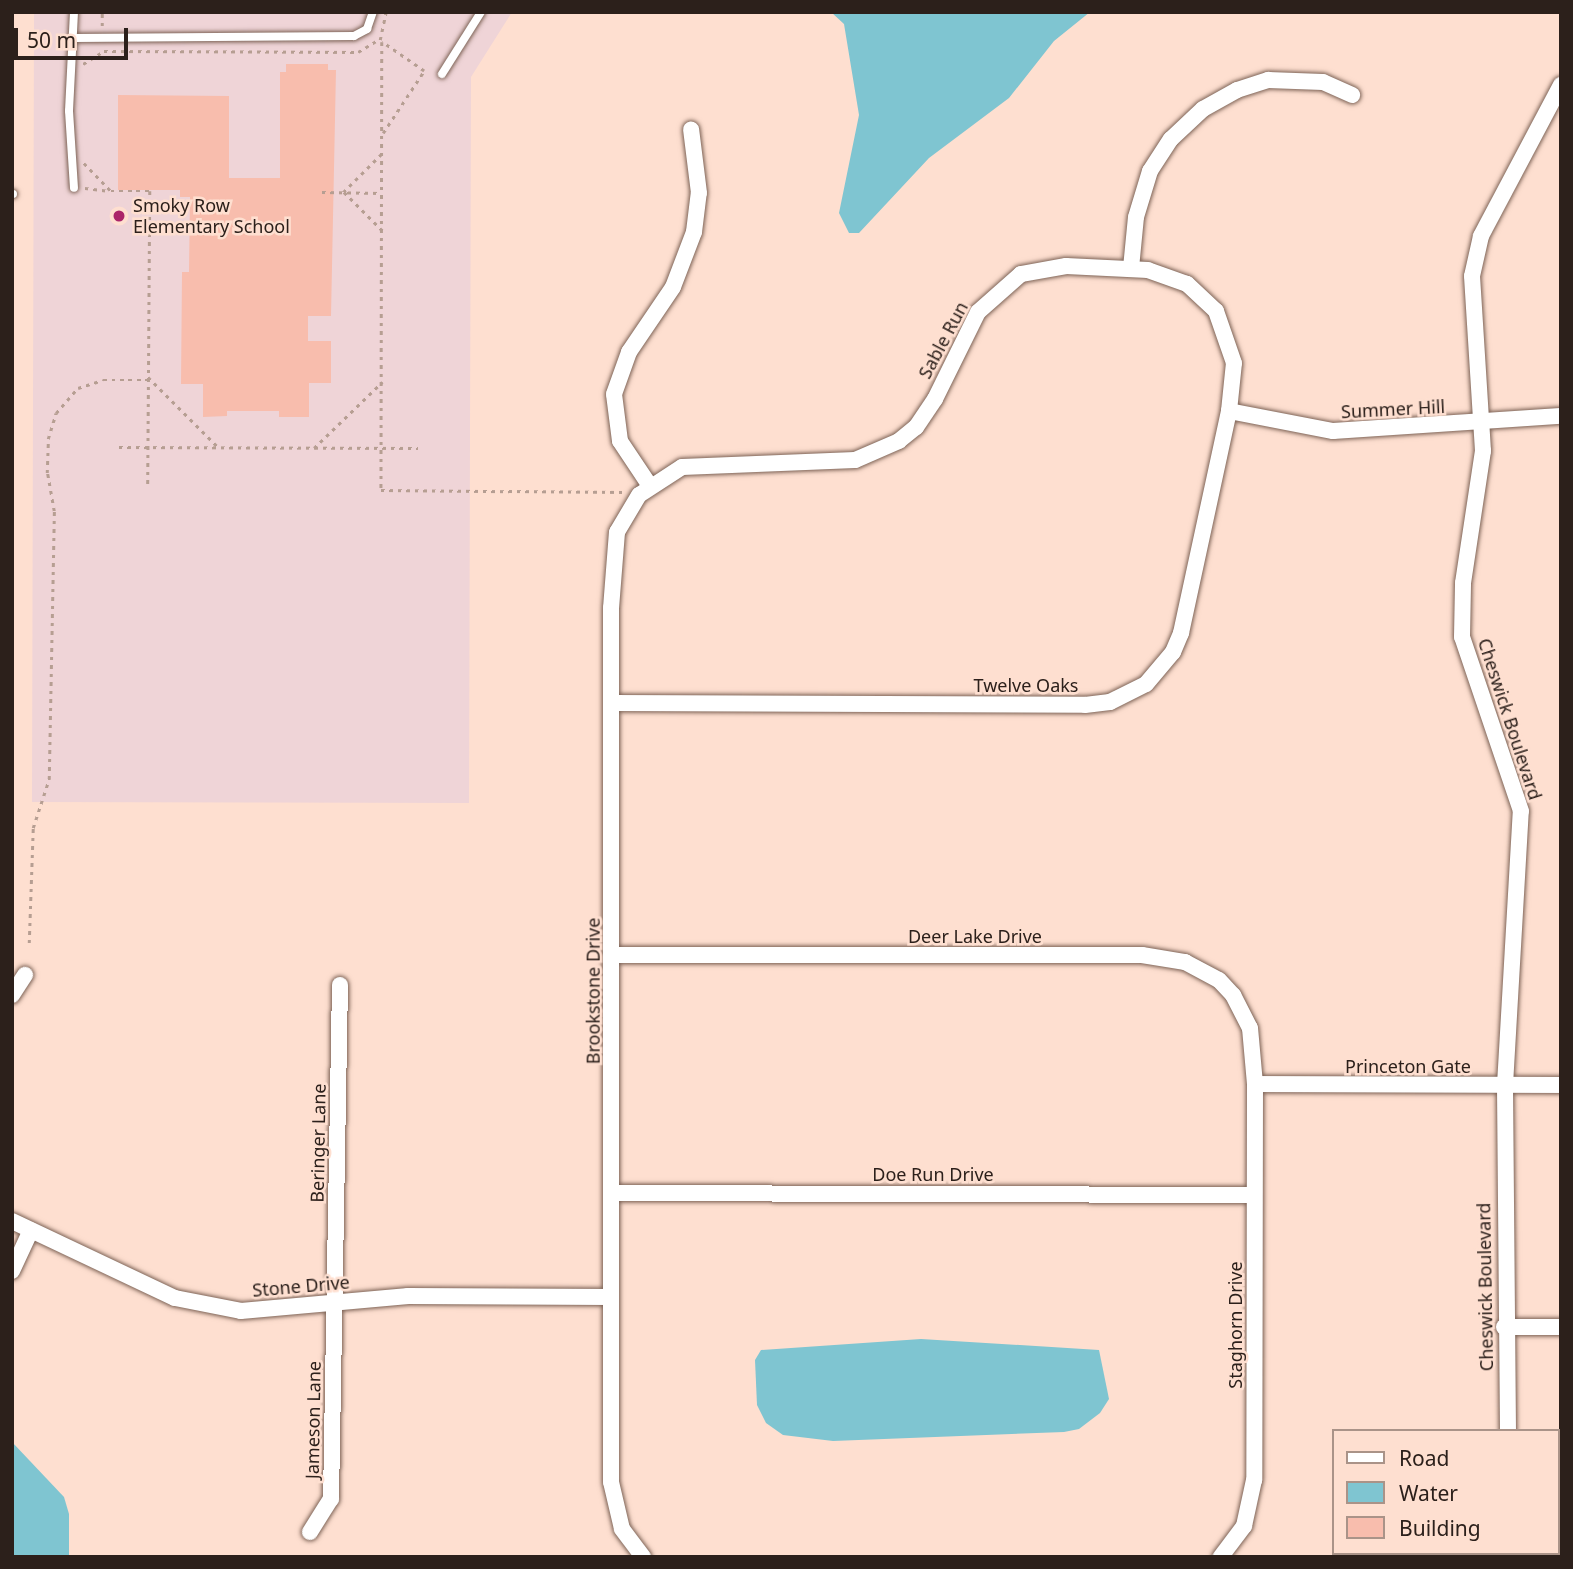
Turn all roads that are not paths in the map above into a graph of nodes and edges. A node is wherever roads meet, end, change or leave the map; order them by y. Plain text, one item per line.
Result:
1 (74, 12) edge
2 (373, 12) edge
3 (481, 12) edge
4 (74, 38) junction
5 (442, 74) dead end
6 (1561, 85) edge
7 (1352, 95) dead end
8 (691, 128) dead end
9 (78, 186) road end
10 (1131, 268) junction
11 (1229, 411) junction
12 (1561, 416) edge
13 (1482, 422) junction
14 (647, 482) junction
15 (612, 704) junction
16 (612, 955) junction
17 (25, 975) dead end
18 (340, 985) dead end
19 (12, 995) edge
20 (1255, 1084) junction
21 (1561, 1084) edge
22 (1505, 1085) junction
23 (611, 1193) junction
24 (1254, 1195) junction
25 (12, 1221) edge
26 (31, 1230) junction
27 (12, 1271) edge
28 (611, 1297) junction
29 (334, 1302) junction
30 (1504, 1327) junction
31 (1561, 1327) edge
32 (1508, 1429) edge
33 (310, 1532) dead end
34 (643, 1557) edge
35 (1221, 1557) edge

1 - 4 lane
2 - 4 lane
3 - 5 lane
4 - 9 lane
6 - 13 street, Cheswick Boulevard
7 - 10 street
8 - 14 street
10 - 11 street, Sable Run
10 - 14 street, Sable Run
11 - 13 street, Summer Hill
11 - 15 street, Twelve Oaks
12 - 13 street, Summer Hill
13 - 22 street, Cheswick Boulevard
14 - 15 street, Brookstone Drive
15 - 16 street, Brookstone Drive
16 - 20 street, Deer Lake Drive
16 - 23 street, Brookstone Drive
17 - 19 street
18 - 29 street, Beringer Lane
20 - 22 street, Princeton Gate
20 - 24 street, Staghorn Drive
21 - 22 street, Princeton Gate
22 - 30 street, Cheswick Boulevard
23 - 24 street, Doe Run Drive
23 - 28 street, Brookstone Drive
24 - 35 street, Staghorn Drive
25 - 26 street, Stone Drive
26 - 27 street
26 - 29 street, Stone Drive
28 - 29 street, Stone Drive
28 - 34 street, Brookstone Drive
29 - 33 street, Jameson Lane
30 - 31 street
30 - 32 street, Cheswick Boulevard

